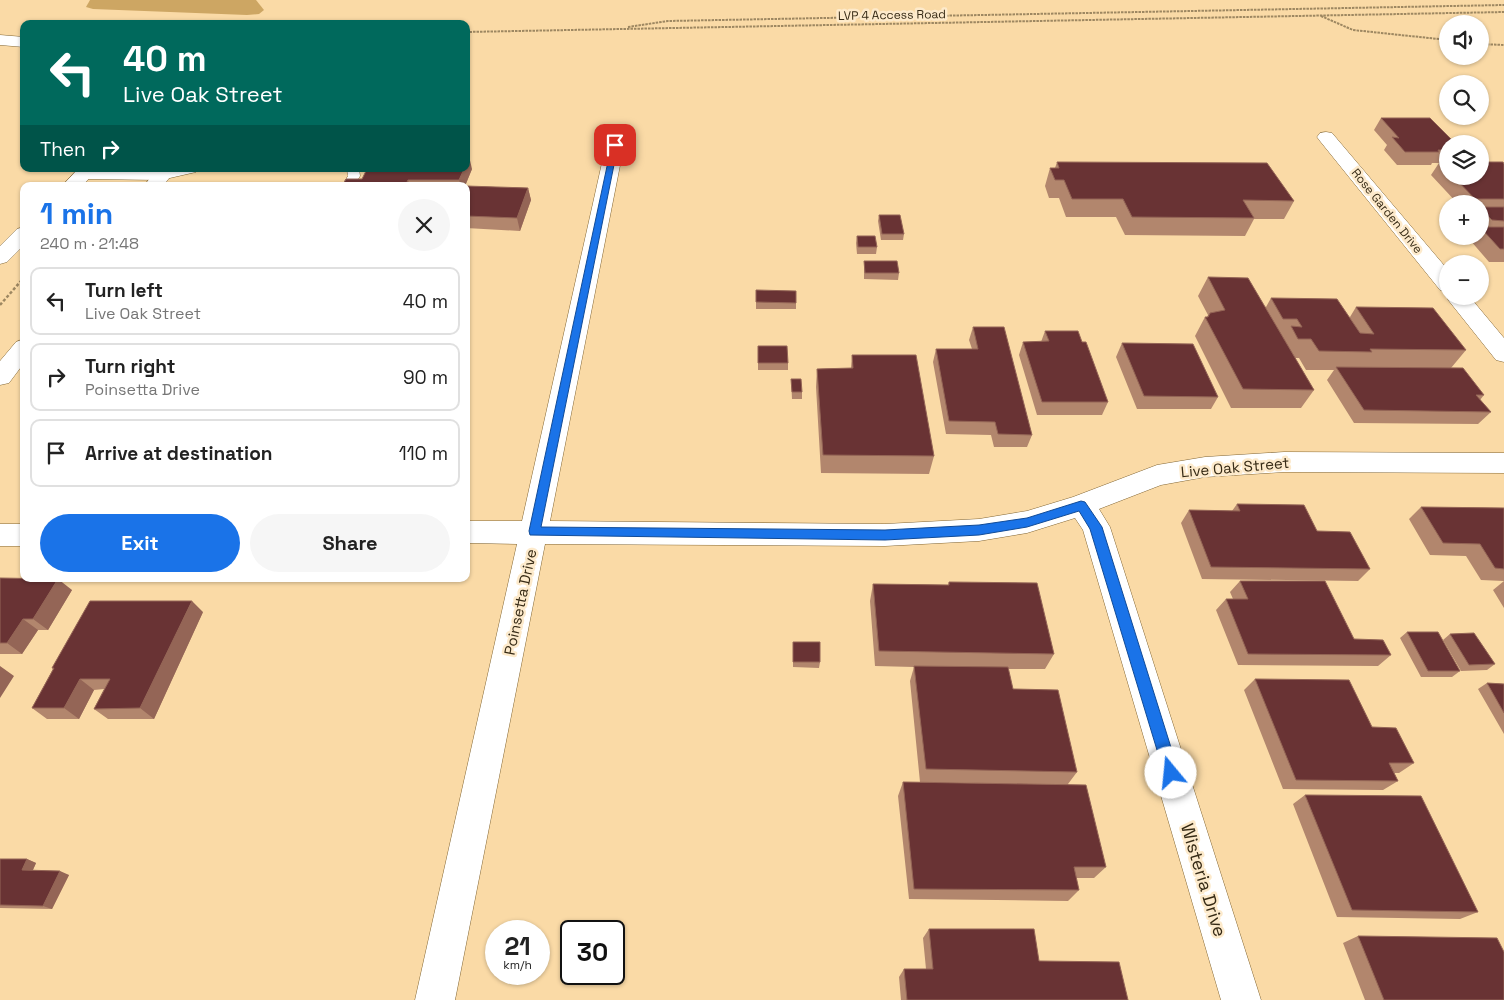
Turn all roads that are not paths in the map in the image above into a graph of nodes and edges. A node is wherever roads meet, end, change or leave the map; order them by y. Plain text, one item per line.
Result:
1 (20, 37) edge
2 (0, 39) edge
3 (20, 42) edge
4 (1326, 137) dead end
5 (615, 145) dead end
6 (180, 172) edge
7 (81, 177) edge
8 (160, 177) edge
9 (20, 237) edge
10 (0, 258) edge
11 (1439, 274) edge
12 (1464, 305) edge
13 (20, 352) edge
14 (1504, 354) edge
15 (0, 376) edge
16 (1504, 463) edge
17 (1081, 505) junction
18 (535, 531) junction
19 (470, 532) edge
20 (0, 535) edge
21 (20, 535) edge
22 (435, 1000) edge
23 (1241, 1000) edge

1 - 2 street
2 - 3 street
4 - 11 street, Rose Garden Drive
5 - 18 street, Poinsetta Drive
6 - 8 lane
7 - 8 lane
9 - 10 street
12 - 14 street
13 - 15 street
16 - 17 street, Live Oak Street
17 - 18 street, Live Oak Street
17 - 23 street, Wisteria Drive
18 - 19 street, Live Oak Street
18 - 22 street, Poinsetta Drive
20 - 21 street

